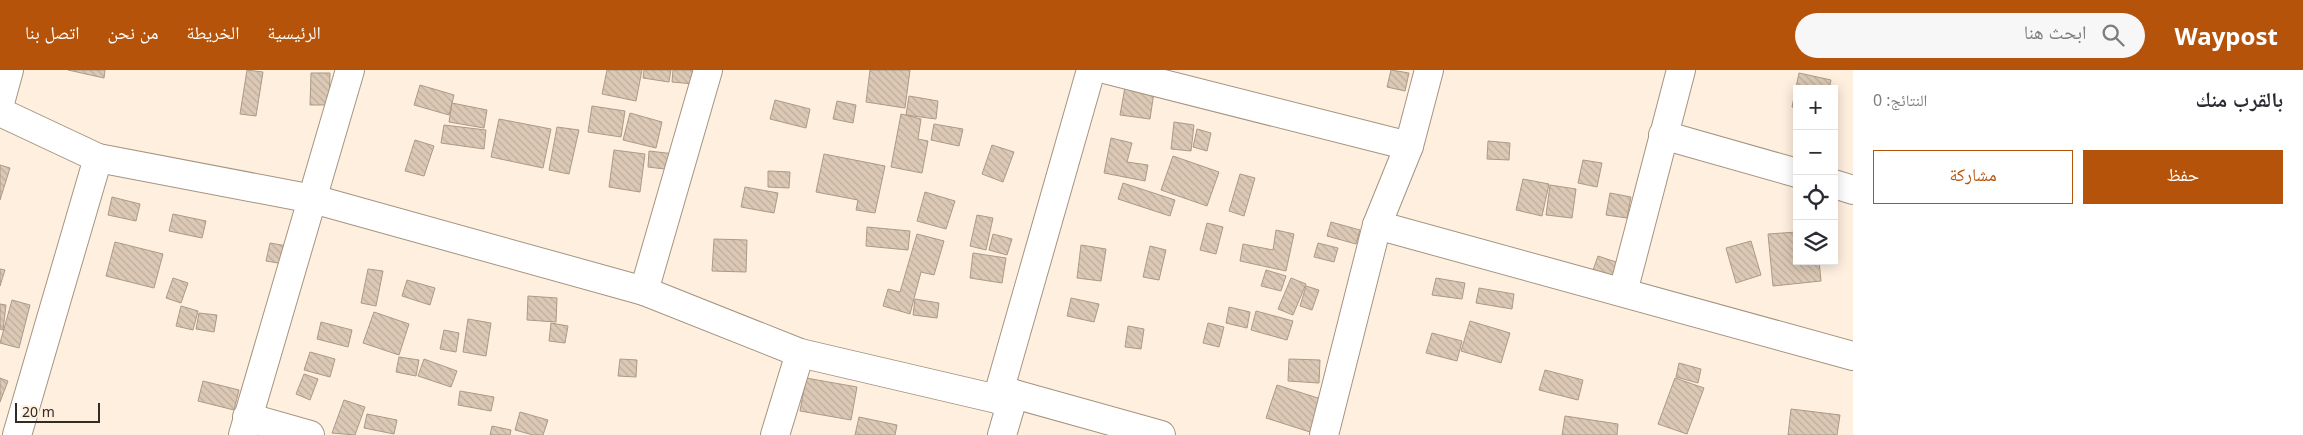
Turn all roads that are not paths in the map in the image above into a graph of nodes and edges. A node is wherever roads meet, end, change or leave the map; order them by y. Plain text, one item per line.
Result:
1 (9, 70) edge
2 (350, 70) edge
3 (708, 70) edge
4 (1091, 70) edge
5 (1108, 70) edge
6 (1429, 70) edge
7 (1681, 70) edge
8 (0, 103) edge
9 (0, 112) edge
10 (1663, 135) junction
11 (1409, 146) junction
12 (98, 158) junction
13 (1793, 172) edge
14 (1838, 185) edge
15 (1853, 190) edge
16 (313, 199) junction
17 (1377, 224) junction
18 (644, 291) junction
19 (1623, 292) junction
20 (800, 353) junction
21 (1853, 356) edge
22 (1006, 396) junction
23 (245, 426) edge
24 (17, 435) edge
25 (310, 435) edge
26 (775, 435) edge
27 (1002, 435) edge
28 (1161, 435) edge
29 (1324, 435) edge

1 - 8 street
2 - 16 street
3 - 18 street
4 - 22 street
5 - 11 street
6 - 11 street
7 - 10 street
9 - 12 street
10 - 13 street
10 - 19 street
11 - 17 street
12 - 16 street
12 - 24 street
14 - 15 street
16 - 18 street
16 - 23 street
17 - 19 street
17 - 29 street
18 - 20 street
19 - 21 street
20 - 22 street
20 - 26 street
22 - 27 street
22 - 28 street
23 - 25 street

